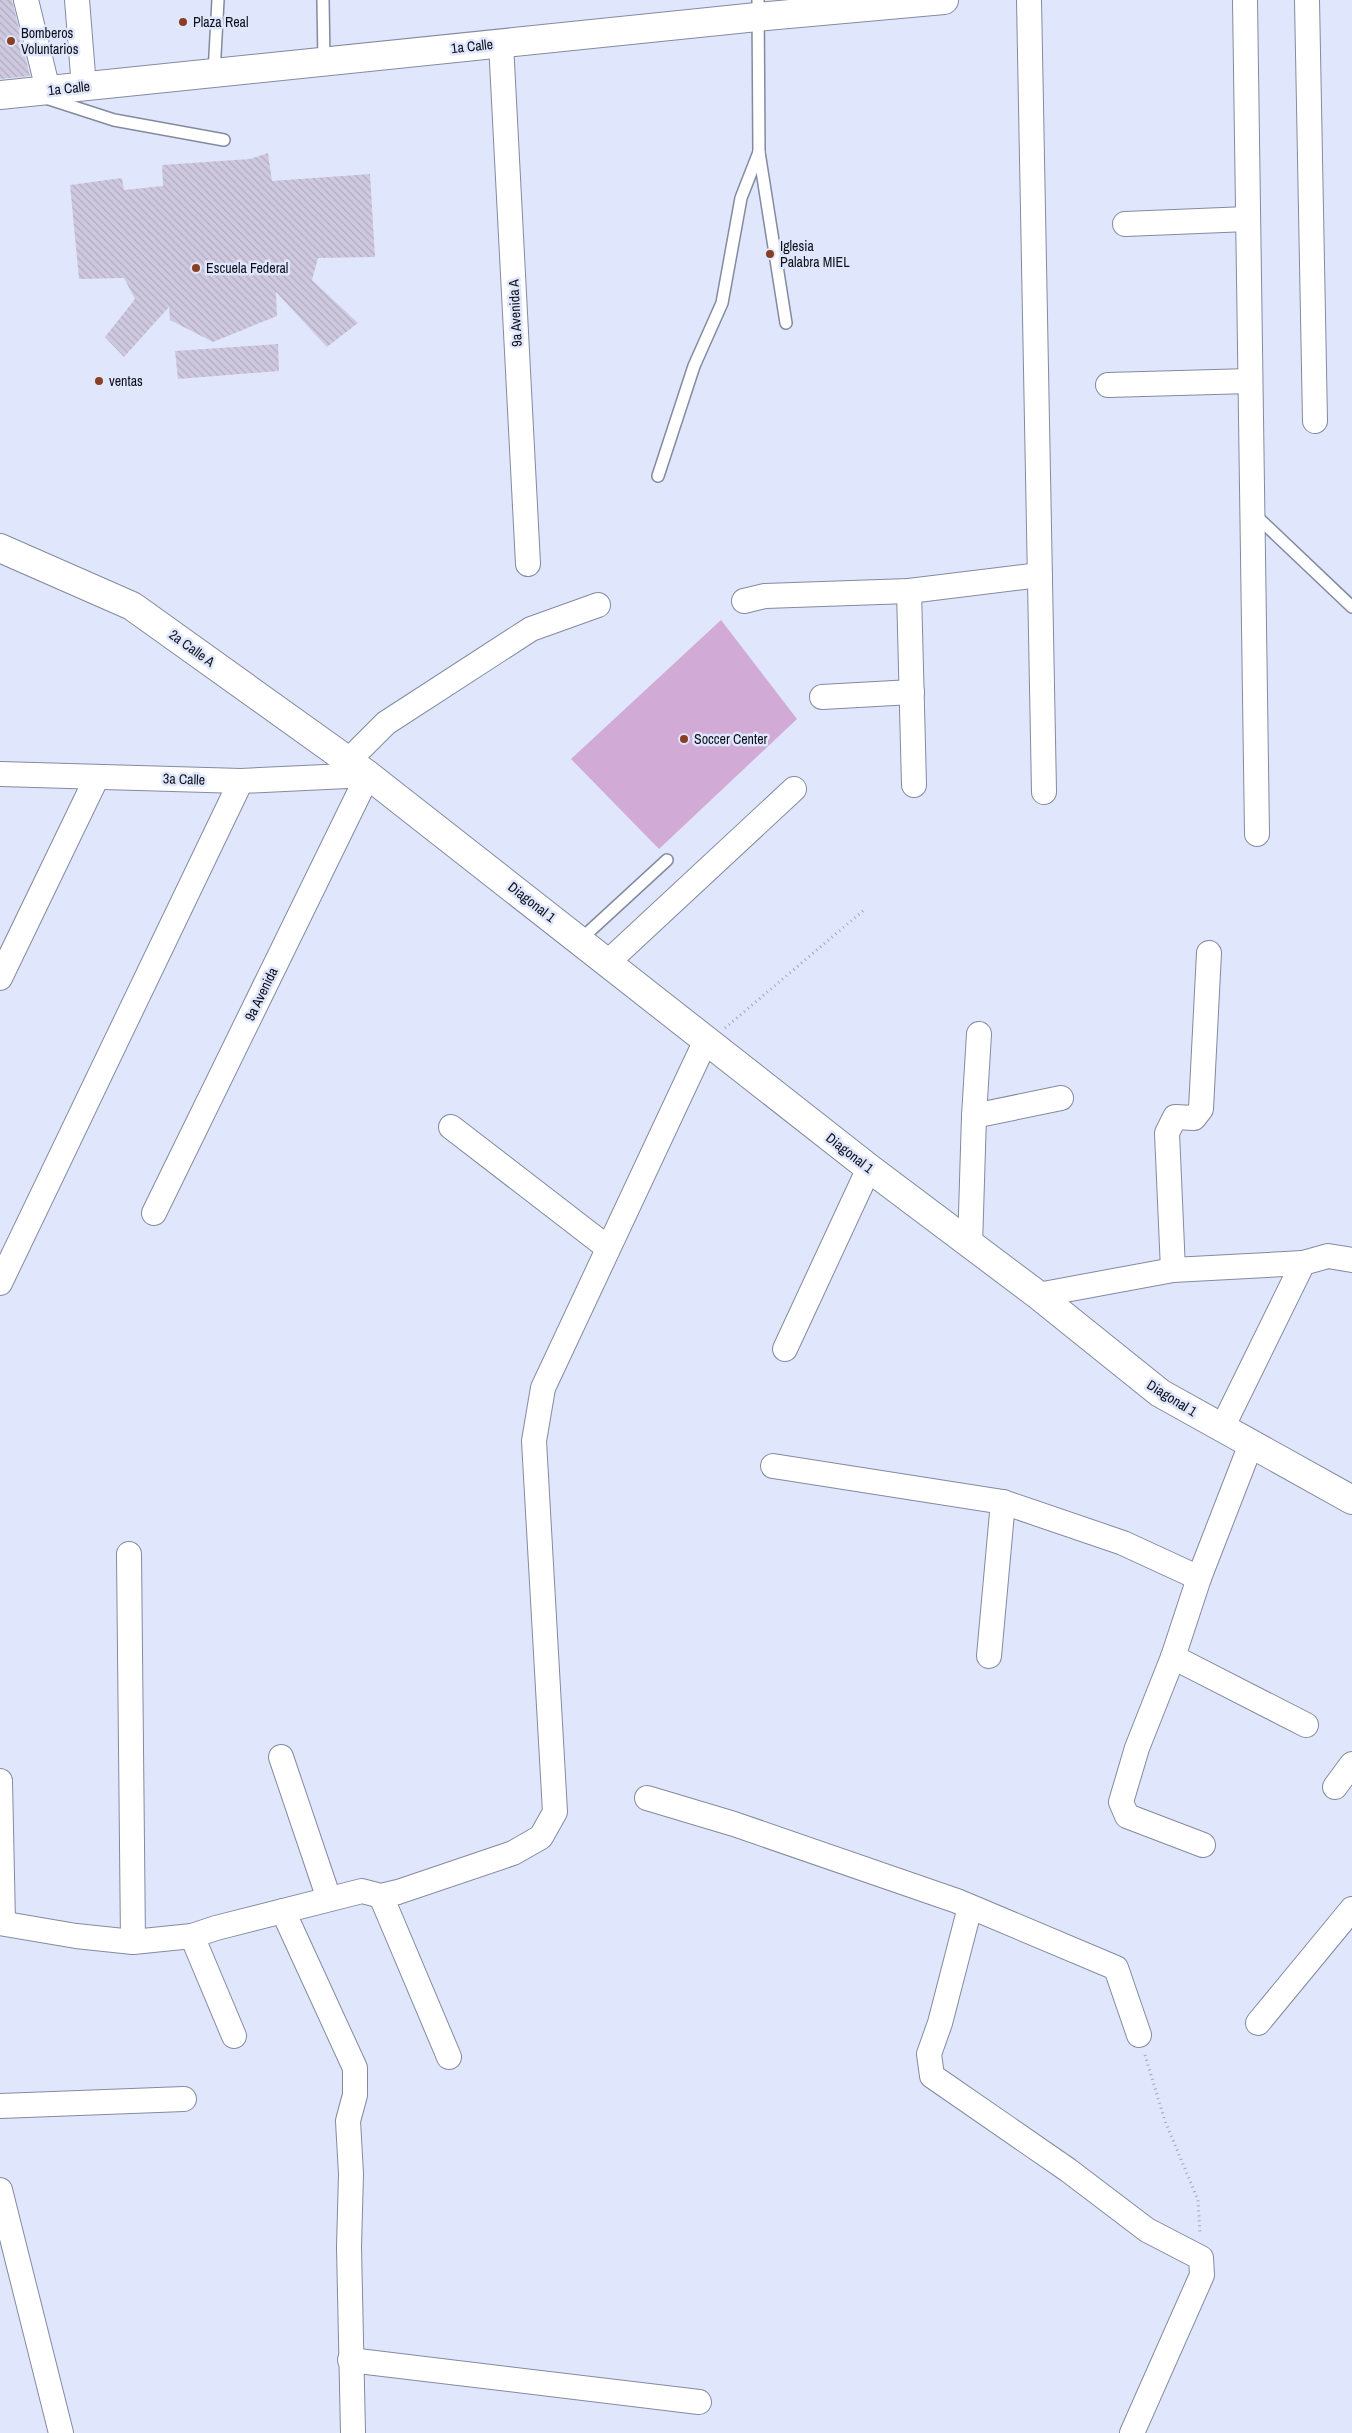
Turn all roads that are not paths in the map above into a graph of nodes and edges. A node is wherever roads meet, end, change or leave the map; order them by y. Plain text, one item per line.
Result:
1 (26, 0) edge
2 (77, 0) edge
3 (218, 0) edge
4 (323, 0) edge
5 (944, 0) edge
6 (1029, 0) edge
7 (1245, 0) edge
8 (1307, 0) edge
9 (757, 8) edge
10 (501, 53) junction
11 (324, 62) junction
12 (214, 73) junction
13 (84, 87) junction
14 (38, 91) junction
15 (0, 95) edge
16 (224, 140) dead end
17 (759, 152) junction
18 (1248, 219) junction
19 (1125, 224) dead end
20 (786, 323) dead end
21 (1250, 381) junction
22 (1108, 385) dead end
23 (1315, 421) dead end
24 (658, 476) dead end
25 (1252, 512) junction
26 (0, 548) edge
27 (528, 564) dead end
28 (1040, 575) junction
29 (909, 591) junction
30 (744, 601) dead end
31 (598, 605) dead end
32 (1352, 606) edge
33 (912, 692) junction
34 (822, 697) dead end
35 (358, 768) junction
36 (0, 774) edge
37 (97, 776) junction
38 (240, 781) junction
39 (914, 785) dead end
40 (794, 790) dead end
41 (1044, 792) dead end
42 (1257, 834) dead end
43 (667, 860) dead end
44 (580, 940) junction
45 (1209, 953) dead end
46 (608, 962) junction
47 (0, 978) edge
48 (979, 1034) dead end
49 (707, 1041) junction
50 (1061, 1098) dead end
51 (974, 1116) junction
52 (451, 1127) dead end
53 (869, 1168) junction
54 (154, 1213) dead end
55 (970, 1246) junction
56 (608, 1248) junction
57 (1352, 1260) edge
58 (1303, 1263) junction
59 (1173, 1270) junction
60 (0, 1283) edge
61 (1038, 1295) junction
62 (786, 1349) dead end
63 (1222, 1428) junction
64 (1251, 1444) junction
65 (773, 1466) dead end
66 (1352, 1500) edge
67 (1003, 1502) junction
68 (129, 1554) dead end
69 (1199, 1578) junction
70 (989, 1656) dead end
71 (1173, 1657) junction
72 (1306, 1725) dead end
73 (281, 1757) dead end
74 (1352, 1764) edge
75 (0, 1781) edge
76 (1335, 1787) dead end
77 (647, 1798) dead end
78 (1202, 1845) dead end
79 (381, 1896) junction
80 (329, 1899) junction
81 (970, 1907) junction
82 (1352, 1909) edge
83 (283, 1911) junction
84 (1, 1923) edge
85 (192, 1936) junction
86 (133, 1942) junction
87 (1258, 2023) dead end
88 (1139, 2035) road end
89 (234, 2036) dead end
90 (449, 2058) dead end
91 (184, 2099) dead end
92 (0, 2106) edge
93 (1, 2199) edge
94 (350, 2360) junction
95 (699, 2402) dead end
96 (61, 2433) edge
97 (353, 2433) edge
98 (1132, 2433) edge

1 - 14 street
2 - 13 street
3 - 12 lane
4 - 11 lane
5 - 9 street, 1a Calle
6 - 28 street
7 - 18 street
8 - 23 street
9 - 10 street, 1a Calle
9 - 17 lane
10 - 11 street, 1a Calle
10 - 27 street, 9a Avenida A
11 - 12 street, 1a Calle
12 - 13 street, 1a Calle
13 - 14 street, 1a Calle
14 - 15 street, 1a Calle
14 - 16 lane
17 - 20 lane
17 - 24 lane
18 - 19 street
18 - 21 street
21 - 22 street
21 - 25 street
25 - 32 lane
25 - 42 street
26 - 35 street, 2a Calle A
28 - 29 street
28 - 41 street
29 - 30 street
29 - 33 street
31 - 35 street, 9a Avenida
33 - 34 street
33 - 39 street
35 - 38 street, 3a Calle
35 - 44 street, Diagonal 1
35 - 54 street, 9a Avenida
36 - 37 street, 3a Calle
37 - 38 street, 3a Calle
37 - 47 street
38 - 60 street
40 - 46 street
43 - 44 lane
44 - 46 street, Diagonal 1
45 - 59 street
46 - 49 street, Diagonal 1
48 - 51 street
49 - 53 street, Diagonal 1
49 - 56 street
50 - 51 street
51 - 55 street
52 - 56 street
53 - 55 street, Diagonal 1
53 - 62 street
55 - 61 street, Diagonal 1
56 - 79 street
57 - 58 street
58 - 59 street
58 - 63 street
59 - 61 street
61 - 63 street, Diagonal 1
63 - 64 street, Diagonal 1
64 - 66 street, Diagonal 1
64 - 69 street
65 - 67 street
67 - 69 street
67 - 70 street
68 - 86 street
69 - 71 street
71 - 72 street
71 - 78 street
73 - 80 street
74 - 76 street
75 - 84 street
77 - 81 street
79 - 80 street
79 - 90 street
80 - 83 street
81 - 88 street
81 - 98 street
82 - 87 street
83 - 85 street
83 - 94 street
84 - 86 street
85 - 86 street
85 - 89 street
91 - 92 street
93 - 96 street
94 - 95 street
94 - 97 street

